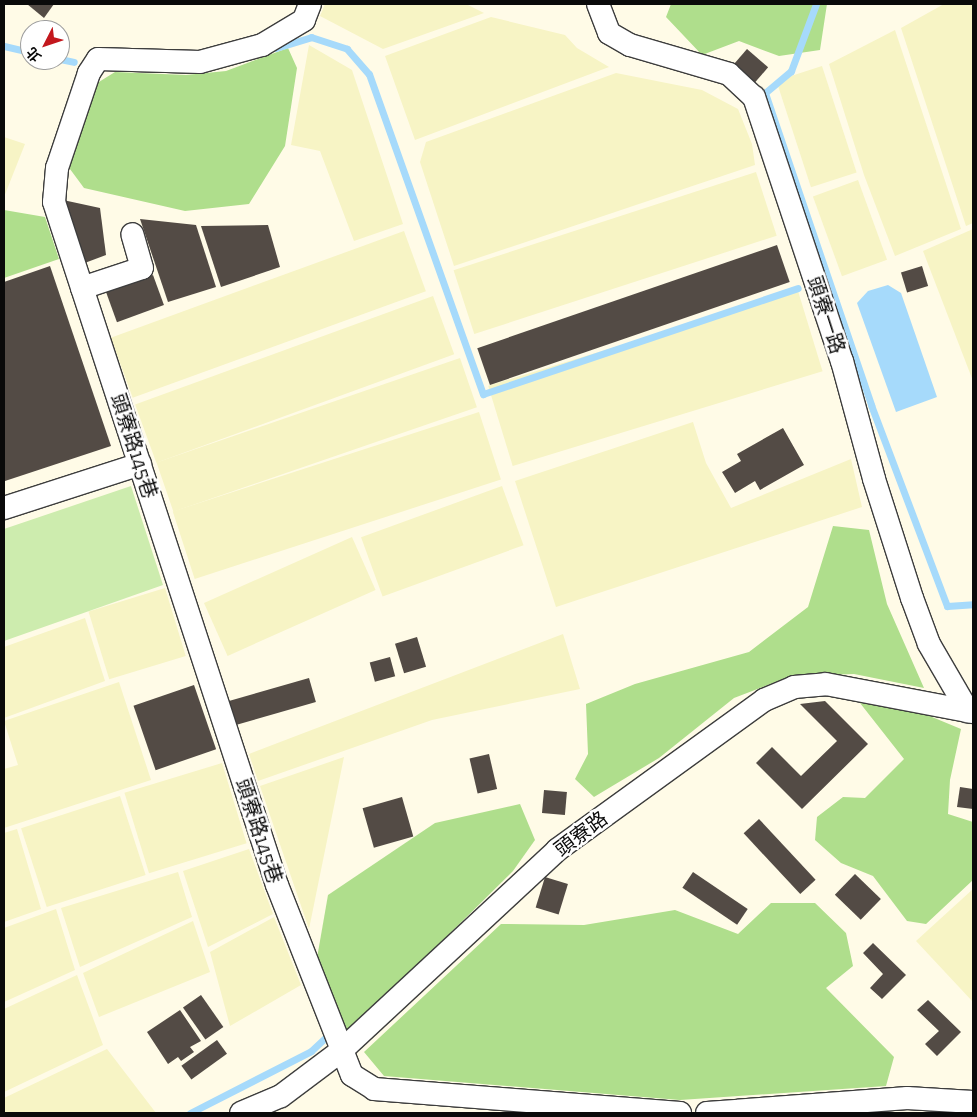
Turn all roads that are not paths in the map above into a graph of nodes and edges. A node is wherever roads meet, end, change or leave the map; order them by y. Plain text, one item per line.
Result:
1 (310, 4) edge
2 (598, 4) edge
3 (132, 234) dead end
4 (82, 288) junction
5 (140, 464) junction
6 (4, 508) edge
7 (971, 712) edge
8 (341, 1051) junction
9 (973, 1102) edge
10 (241, 1113) edge
11 (680, 1113) edge
12 (707, 1113) edge

1 - 4 street, 頭寮路145巷
2 - 7 street, 頭寮一路
3 - 4 street
4 - 5 street, 頭寮路145巷
5 - 6 street
5 - 8 street, 頭寮路145巷
7 - 8 street, 頭寮路
8 - 10 street, 頭寮路
8 - 11 street, 頭寮路145巷
9 - 12 street

